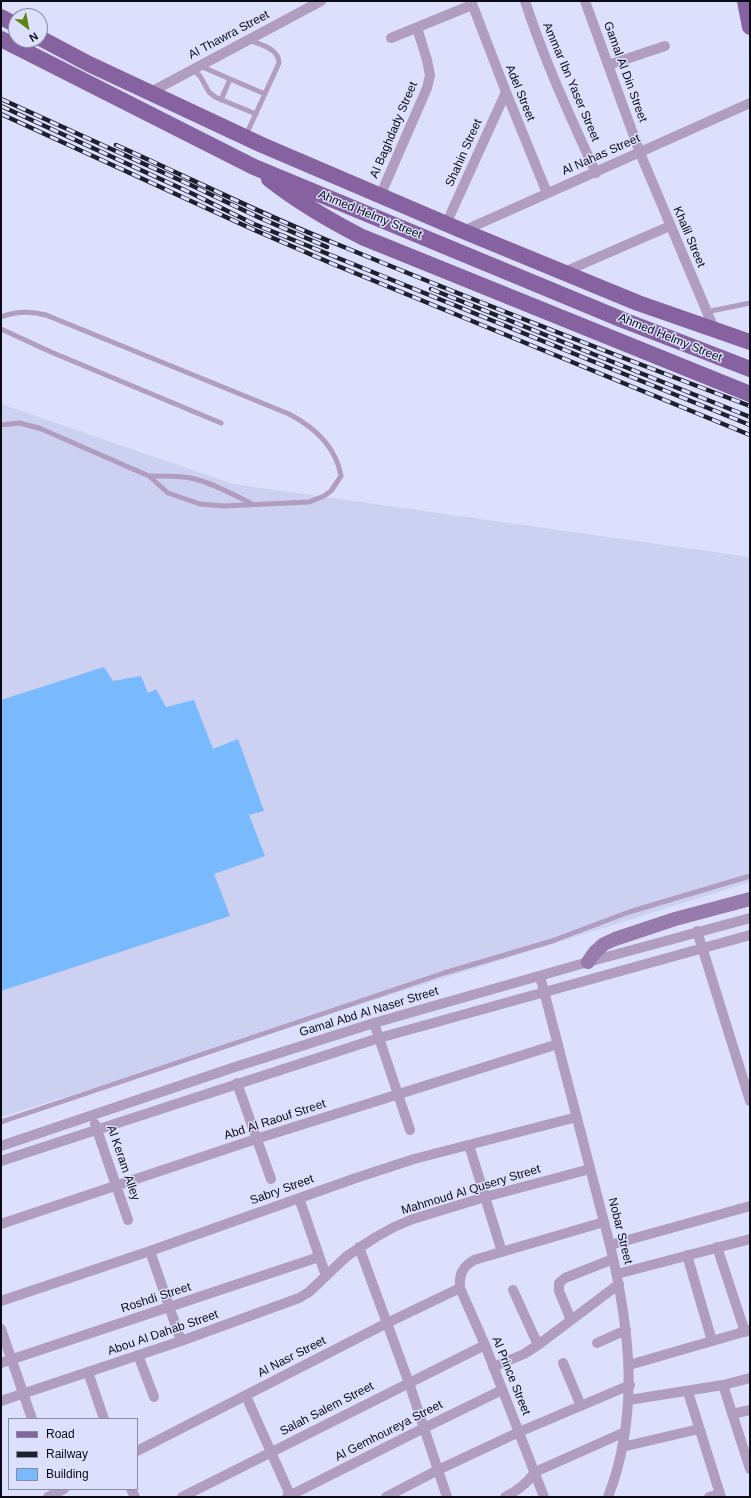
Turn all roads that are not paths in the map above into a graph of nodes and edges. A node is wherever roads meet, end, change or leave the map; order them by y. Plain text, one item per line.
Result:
1 (321, 1) edge
2 (525, 1) edge
3 (585, 1) edge
4 (745, 1) edge
5 (471, 3) edge
6 (750, 27) edge
7 (417, 28) junction
8 (391, 38) dead end
9 (1, 39) edge
10 (248, 40) junction
11 (48, 42) edge
12 (665, 46) dead end
13 (608, 65) junction
14 (196, 68) junction
15 (230, 79) junction
16 (506, 92) junction
17 (150, 93) junction
18 (265, 94) junction
19 (221, 100) junction
20 (750, 104) edge
21 (256, 114) junction
22 (245, 137) junction
23 (640, 153) junction
24 (254, 167) junction
25 (596, 172) junction
26 (547, 193) junction
27 (380, 196) junction
28 (446, 224) junction
29 (670, 226) junction
30 (463, 231) junction
31 (564, 272) junction
32 (750, 303) edge
33 (706, 312) junction
34 (1, 317) edge
35 (1, 329) edge
36 (714, 331) junction
37 (750, 342) edge
38 (750, 369) edge
39 (750, 394) edge
40 (221, 423) dead end
41 (1, 425) edge
42 (149, 476) junction
43 (252, 504) junction
44 (750, 876) edge
45 (750, 899) edge
46 (750, 918) edge
47 (697, 931) junction
48 (750, 935) edge
49 (702, 948) junction
50 (588, 962) junction
51 (540, 976) junction
52 (544, 992) junction
53 (374, 1023) junction
54 (379, 1038) junction
55 (558, 1044) junction
56 (237, 1083) junction
57 (398, 1094) junction
58 (750, 1101) edge
59 (92, 1115) junction
60 (576, 1117) junction
61 (1, 1122) edge
62 (97, 1129) junction
63 (410, 1130) dead end
64 (256, 1139) junction
65 (469, 1145) junction
66 (1, 1146) edge
67 (1, 1161) edge
68 (590, 1169) junction
69 (271, 1179) dead end
70 (117, 1185) junction
71 (485, 1197) junction
72 (299, 1198) junction
73 (750, 1206) edge
74 (128, 1220) dead end
75 (604, 1222) junction
76 (1, 1224) edge
77 (750, 1239) edge
78 (610, 1245) junction
79 (359, 1247) junction
80 (718, 1247) junction
81 (150, 1251) junction
82 (502, 1252) junction
83 (687, 1255) junction
84 (319, 1257) junction
85 (614, 1259) junction
86 (617, 1274) junction
87 (326, 1276) junction
88 (619, 1284) junction
89 (460, 1288) junction
90 (513, 1290) dead end
91 (1, 1301) edge
92 (169, 1307) junction
93 (571, 1320) junction
94 (387, 1323) junction
95 (1, 1329) edge
96 (626, 1330) junction
97 (748, 1331) edge
98 (181, 1341) junction
99 (712, 1341) junction
100 (597, 1343) dead end
101 (484, 1345) junction
102 (538, 1345) junction
103 (138, 1355) junction
104 (12, 1359) junction
105 (1, 1363) edge
106 (563, 1363) dead end
107 (629, 1365) junction
108 (493, 1367) junction
109 (88, 1372) junction
110 (750, 1378) edge
111 (408, 1383) junction
112 (630, 1385) junction
113 (723, 1385) junction
114 (502, 1390) junction
115 (688, 1392) junction
116 (24, 1394) junction
117 (246, 1396) junction
118 (154, 1397) dead end
119 (629, 1400) junction
120 (1, 1401) edge
121 (581, 1406) junction
122 (750, 1410) edge
123 (732, 1414) junction
124 (32, 1418) edge
125 (104, 1418) edge
126 (424, 1428) junction
127 (699, 1429) junction
128 (519, 1432) junction
129 (625, 1432) junction
130 (622, 1447) junction
131 (747, 1450) edge
132 (138, 1451) edge
133 (271, 1452) junction
134 (750, 1469) edge
135 (438, 1470) junction
136 (534, 1472) junction
137 (59, 1490) edge
138 (721, 1495) edge
139 (290, 1496) edge
140 (48, 1497) edge
141 (182, 1497) edge
142 (386, 1497) edge
143 (447, 1497) edge
144 (505, 1497) edge
145 (544, 1497) edge
146 (608, 1497) edge
147 (709, 1497) edge

1 - 10 street, Al Thawra Street
2 - 25 street, Ammar Ibn Yaser Street
3 - 13 street, Gamal Al Din Street
4 - 6 main road
5 - 7 street
5 - 16 street, Adel Street
7 - 8 street
7 - 27 street, Al Baghdady Street
9 - 24 main road, Ahmed Helmy Street
10 - 14 street, Al Thawra Street
10 - 18 lane
11 - 17 main road, Ahmed Helmy Street
12 - 13 street
13 - 23 street, Gamal Al Din Street
14 - 15 lane
14 - 17 street, Al Thawra Street
14 - 19 lane
15 - 18 lane
15 - 19 lane
16 - 26 street, Adel Street
16 - 28 street, Shahin Street
17 - 22 main road, Ahmed Helmy Street
18 - 21 lane
19 - 21 lane
20 - 23 street, Al Nahas Street
21 - 22 lane
22 - 27 main road, Ahmed Helmy Street
23 - 25 street, Al Nahas Street
23 - 29 street, Khalil Street
24 - 38 main road, Ahmed Helmy Street
24 - 39 main road
25 - 26 street, Al Nahas Street
26 - 30 street, Al Nahas Street
27 - 28 main road, Ahmed Helmy Street
28 - 30 main road, Ahmed Helmy Street
29 - 31 street
29 - 33 street, Khalil Street
30 - 31 main road, Ahmed Helmy Street
31 - 36 main road, Ahmed Helmy Street
32 - 33 lane
33 - 36 street, Khalil Street
34 - 43 lane
35 - 40 lane
36 - 37 main road, Ahmed Helmy Street
41 - 42 lane
42 - 43 lane
42 - 43 lane
44 - 61 lane
45 - 50 main road
46 - 47 street, Gamal Abd Al Naser Street
47 - 49 street
47 - 50 street, Gamal Abd Al Naser Street
48 - 49 street
49 - 52 street
49 - 58 street
50 - 51 street, Gamal Abd Al Naser Street
51 - 52 street, Nobar Street
51 - 53 street, Gamal Abd Al Naser Street
52 - 54 street
52 - 55 street, Nobar Street
53 - 54 street
53 - 59 street, Gamal Abd Al Naser Street
54 - 56 street
54 - 57 street
55 - 57 street, Abd Al Raouf Street
55 - 60 street, Nobar Street
56 - 62 street
56 - 64 street
57 - 63 street
57 - 64 street, Abd Al Raouf Street
59 - 62 street, Al Keram Alley
59 - 66 street, Gamal Abd Al Naser Street
60 - 65 street, Sabry Street
60 - 68 street, Nobar Street
62 - 67 street
62 - 70 street, Al Keram Alley
64 - 69 street
64 - 70 street, Abd Al Raouf Street
65 - 71 street
65 - 72 street, Sabry Street
68 - 71 street, Mahmoud Al Qusery Street
68 - 75 street, Nobar Street
70 - 74 street, Al Keram Alley
70 - 76 street, Abd Al Raouf Street
71 - 79 street, Mahmoud Al Qusery Street
71 - 82 street
72 - 81 street, Sabry Street
72 - 84 street
73 - 78 street
75 - 78 street, Nobar Street
75 - 82 street
77 - 80 street
78 - 85 street, Nobar Street
79 - 87 street, Mahmoud Al Qusery Street
79 - 94 street
80 - 83 street
80 - 97 street
81 - 91 street, Sabry Street
81 - 92 street
82 - 89 street
83 - 86 street
83 - 99 street
84 - 87 street
84 - 92 street, Roshdi Street
85 - 86 street, Nobar Street
85 - 93 street
86 - 88 street, Nobar Street
87 - 98 street, Abou Al Dahab Street
88 - 93 street
88 - 96 street, Nobar Street
89 - 94 street, Al Nasr Street
89 - 101 street, Al Prince Street
90 - 102 street
92 - 98 street
92 - 104 street, Roshdi Street
93 - 102 street
94 - 111 street
94 - 117 street, Al Nasr Street
95 - 104 street
96 - 100 street
96 - 107 street, Nobar Street
97 - 99 street
98 - 103 street, Abou Al Dahab Street
99 - 107 street
101 - 108 street, Al Prince Street
101 - 111 street, Salah Salem Street
102 - 108 street
103 - 109 street, Abou Al Dahab Street
103 - 118 street
104 - 105 street, Roshdi Street
104 - 116 street
106 - 121 street
107 - 112 street, Nobar Street
108 - 114 street, Al Prince Street
109 - 116 street, Abou Al Dahab Street
109 - 125 street
110 - 113 street
111 - 126 street
111 - 133 street, Salah Salem Street
112 - 119 street, Nobar Street
112 - 121 street
113 - 115 street
113 - 123 street
114 - 126 street, Al Gemhoureya Street
114 - 128 street, Al Prince Street
115 - 119 street
115 - 127 street
116 - 120 street, Abou Al Dahab Street
116 - 124 street
117 - 132 street, Al Nasr Street
117 - 133 street
119 - 129 street, Nobar Street
121 - 128 street
122 - 123 street
123 - 131 street
126 - 135 street
126 - 139 street, Al Gemhoureya Street
127 - 130 street
127 - 138 street
128 - 135 street
128 - 136 street, Al Prince Street
129 - 130 street, Nobar Street
129 - 136 street
130 - 146 street, Nobar Street
131 - 134 street
133 - 139 street
133 - 141 street, Salah Salem Street
135 - 142 street
135 - 143 street
136 - 144 street
136 - 145 street, Al Prince Street
137 - 140 street
138 - 147 street

